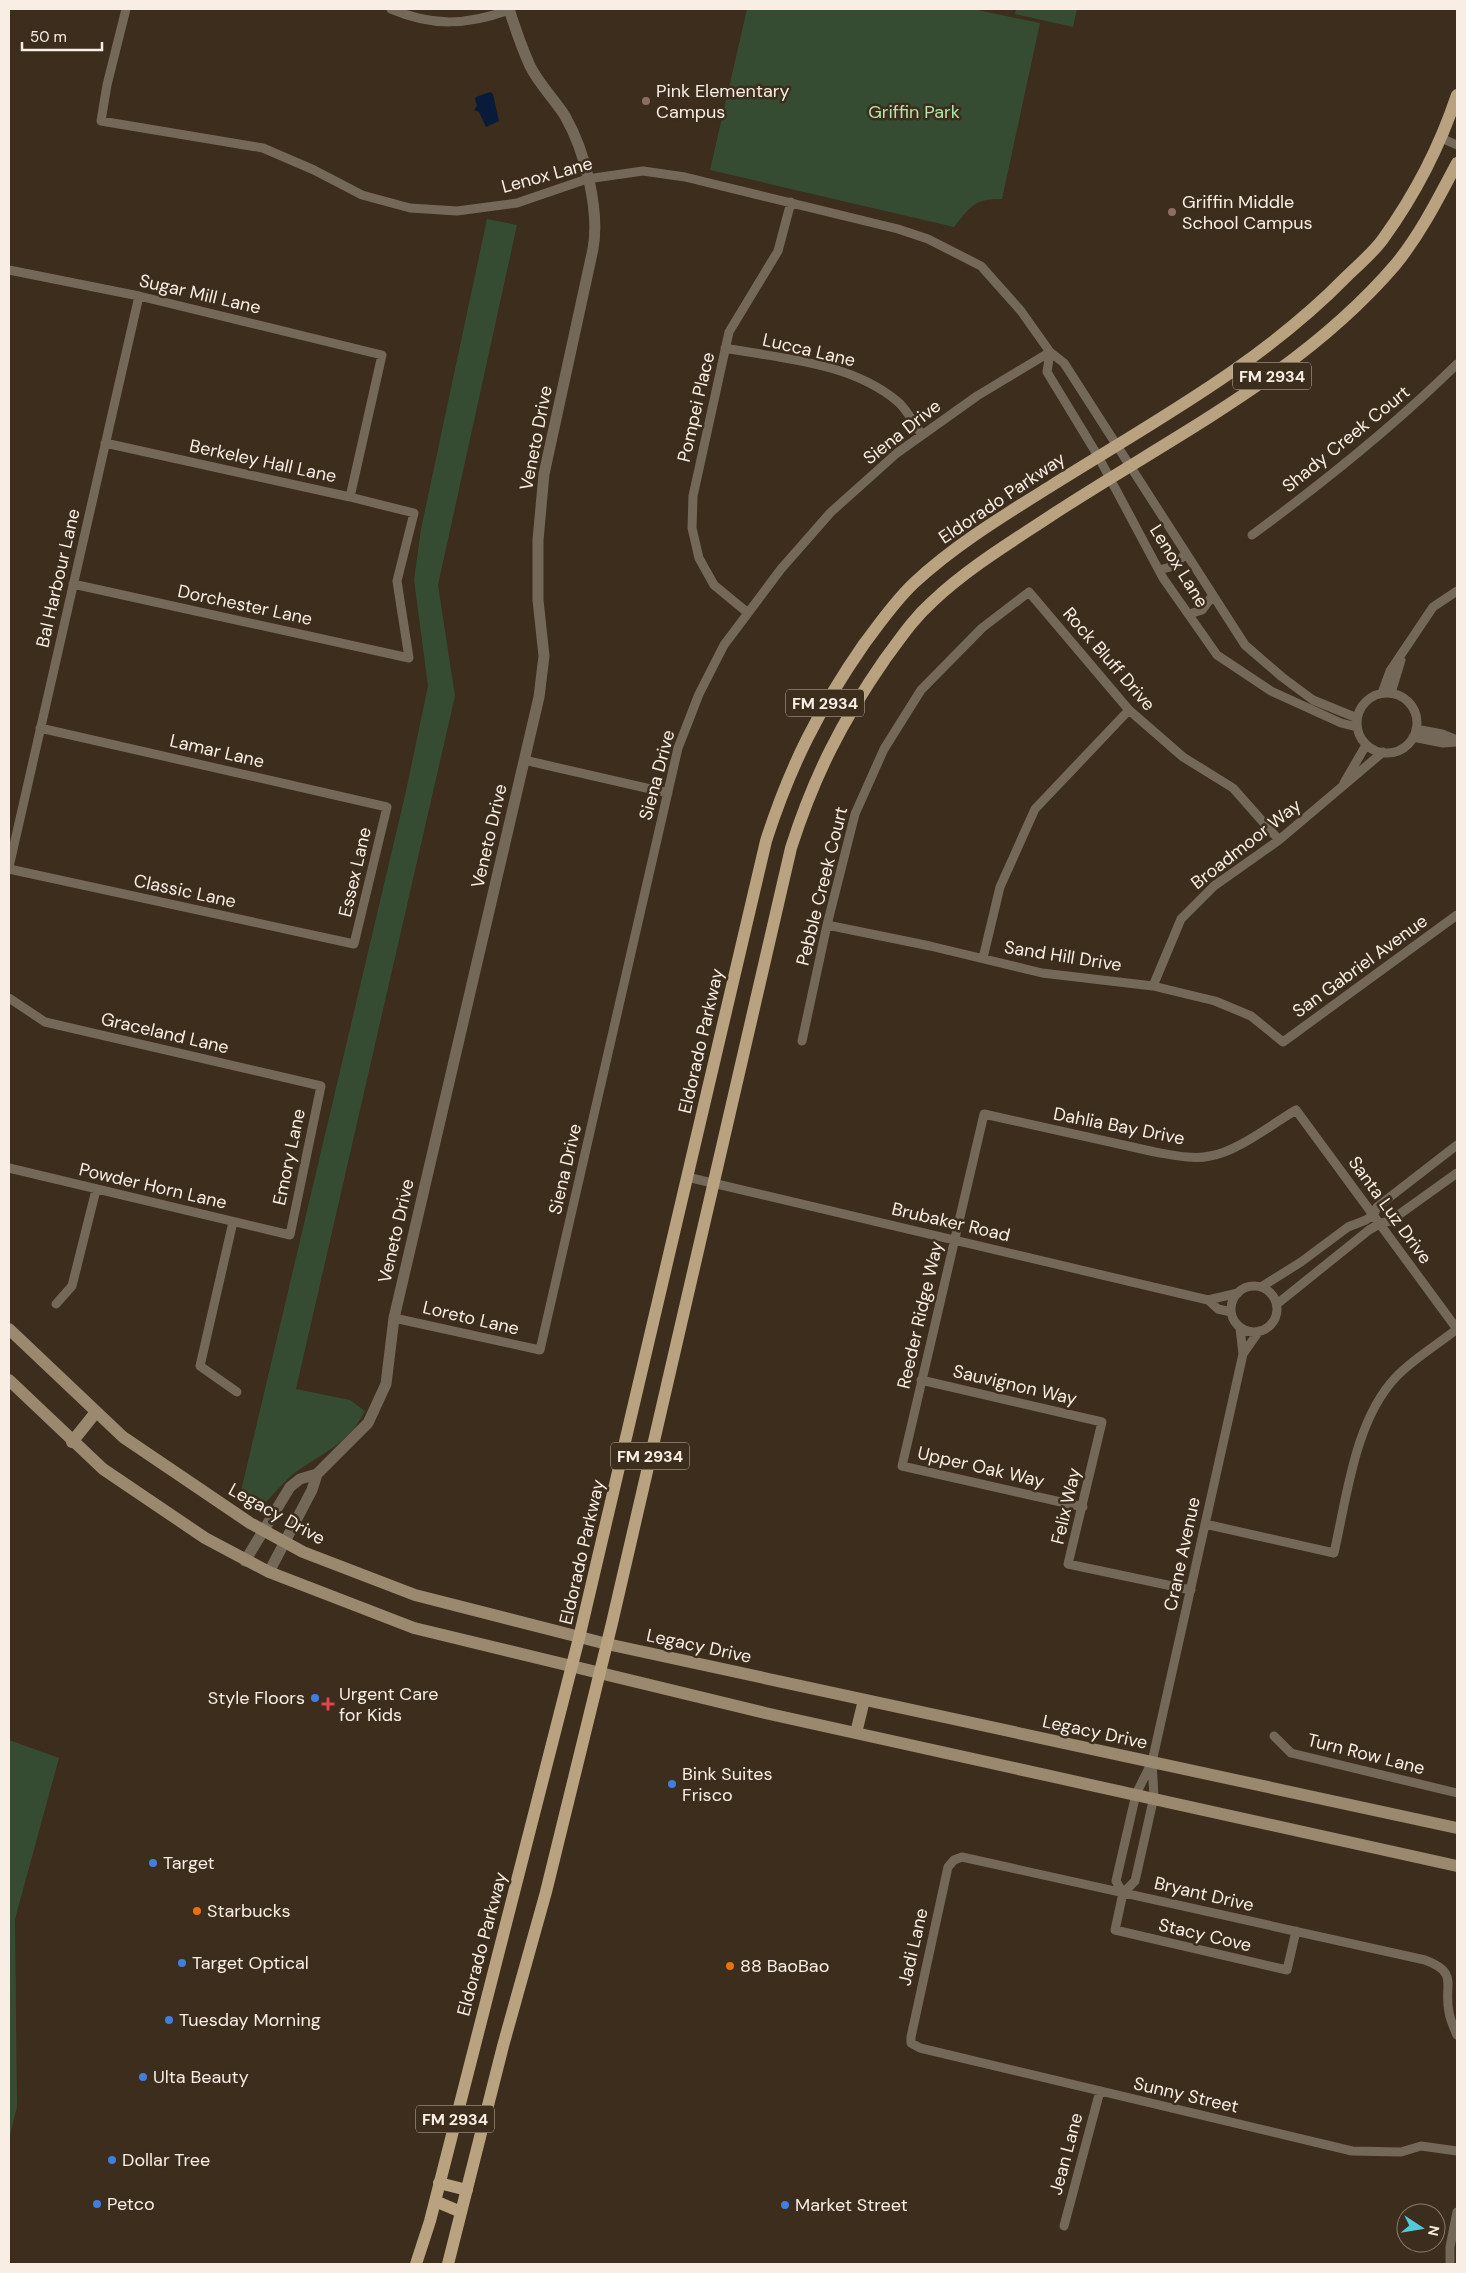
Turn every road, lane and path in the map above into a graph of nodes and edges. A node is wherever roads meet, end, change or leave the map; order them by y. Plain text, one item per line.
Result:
1 (126, 9) edge
2 (391, 9) edge
3 (509, 9) edge
4 (1457, 95) edge
5 (1441, 138) junction
6 (1457, 145) edge
7 (1457, 163) edge
8 (587, 179) junction
9 (791, 202) junction
10 (9, 270) edge
11 (139, 296) junction
12 (726, 348) junction
13 (1050, 352) junction
14 (1457, 364) edge
15 (922, 435) junction
16 (105, 443) junction
17 (1116, 444) junction
18 (1098, 456) junction
19 (1130, 466) junction
20 (1109, 478) junction
21 (350, 497) junction
22 (1252, 535) dead end
23 (1186, 553) junction
24 (1159, 570) junction
25 (73, 584) junction
26 (1457, 591) edge
27 (1029, 592) joint
28 (1213, 595) junction
29 (748, 613) junction
30 (1188, 614) junction
31 (409, 658) joint
32 (1386, 693) junction
33 (1129, 710) junction
34 (1357, 718) junction
35 (1357, 727) junction
36 (40, 728) junction
37 (1414, 733) junction
38 (1457, 741) edge
39 (1366, 745) junction
40 (1383, 752) junction
41 (524, 760) junction
42 (1342, 788) junction
43 (668, 793) junction
44 (387, 807) joint
45 (1279, 840) junction
46 (9, 868) edge
47 (1457, 915) edge
48 (827, 925) junction
49 (354, 944) joint
50 (983, 958) junction
51 (1153, 986) junction
52 (9, 998) edge
53 (802, 1041) dead end
54 (1282, 1042) joint
55 (321, 1086) joint
56 (1296, 1110) joint
57 (984, 1114) joint
58 (1456, 1147) edge
59 (9, 1168) edge
60 (1457, 1174) edge
61 (687, 1178) junction
62 (712, 1183) junction
63 (96, 1190) junction
64 (1374, 1214) junction
65 (232, 1222) junction
66 (1381, 1223) junction
67 (290, 1235) joint
68 (954, 1239) junction
69 (1261, 1287) junction
70 (1238, 1293) junction
71 (1208, 1300) junction
72 (56, 1304) dead end
73 (1277, 1304) junction
74 (1231, 1312) junction
75 (394, 1318) junction
76 (1240, 1328) junction
77 (9, 1329) edge
78 (1456, 1329) edge
79 (1259, 1331) junction
80 (540, 1350) joint
81 (1243, 1354) junction
82 (9, 1380) edge
83 (921, 1380) junction
84 (236, 1392) dead end
85 (96, 1412) junction
86 (1102, 1422) joint
87 (72, 1442) junction
88 (902, 1466) joint
89 (317, 1474) junction
90 (1083, 1507) junction
91 (1205, 1524) junction
92 (262, 1530) junction
93 (284, 1542) junction
94 (245, 1561) junction
95 (269, 1572) junction
96 (1191, 1590) junction
97 (580, 1638) junction
98 (607, 1644) junction
99 (572, 1667) junction
100 (600, 1673) junction
101 (864, 1700) junction
102 (856, 1733) junction
103 (1274, 1736) dead end
104 (1152, 1762) junction
105 (1457, 1793) edge
106 (1136, 1794) junction
107 (1154, 1797) junction
108 (1457, 1828) edge
109 (954, 1860) joint
110 (1457, 1866) edge
111 (1123, 1892) junction
112 (1296, 1931) junction
113 (1457, 2035) edge
114 (911, 2043) joint
115 (1100, 2091) junction
116 (1457, 2151) edge
117 (439, 2183) junction
118 (467, 2190) junction
119 (435, 2201) junction
120 (462, 2212) junction
121 (1457, 2212) edge
122 (1064, 2226) dead end
123 (416, 2264) edge
124 (448, 2264) edge
125 (1450, 2264) edge

1 - 8 street, Lenox Lane
2 - 3 street
3 - 8 street, Veneto Drive
4 - 5 main road, Eldorado Parkway / FM 2934
5 - 6 street
5 - 17 main road, Eldorado Parkway / FM 2934
7 - 19 main road, FM 2934
8 - 9 street, Lenox Lane
8 - 41 street, Veneto Drive
9 - 12 street, Pompei Place
9 - 13 street, Lenox Lane
10 - 11 street, Sugar Mill Lane
11 - 16 street, Bal Harbour Lane
11 - 21 street, Sugar Mill Lane
12 - 15 street, Lucca Lane
12 - 29 street, Pompei Place
13 - 15 street, Siena Drive
13 - 17 street, Lenox Lane
13 - 18 street, Lenox Lane
14 - 22 street, Shady Creek Court
15 - 29 street, Siena Drive
16 - 21 street, Berkeley Hall Lane
16 - 25 street, Bal Harbour Lane
17 - 18 main road, Eldorado Parkway / FM 2934
17 - 19 street, Lenox Lane
18 - 20 street, Lenox Lane
18 - 61 main road, Eldorado Parkway / FM 2934
19 - 20 main road, FM 2934
19 - 23 street, Lenox Lane
20 - 24 street, Lenox Lane
20 - 62 main road, FM 2934
21 - 31 street, Berkeley Hall Lane
23 - 24 street
23 - 28 street, Lenox Lane
24 - 30 street, Lenox Lane
25 - 31 street, Dorchester Lane
25 - 36 street, Bal Harbour Lane
26 - 32 street
27 - 33 street, Rock Bluff Drive
27 - 48 street, Pebble Creek Court
28 - 30 street
28 - 34 street, Lenox Lane
29 - 43 street, Siena Drive
30 - 35 street, Lenox Lane
32 - 34 street
32 - 37 street
33 - 45 street, Rock Bluff Drive
33 - 50 street
34 - 35 street
35 - 39 street
36 - 44 street, Lamar Lane
36 - 46 street, Bal Harbour Lane
37 - 38 street
37 - 40 street
39 - 40 street
39 - 42 street, Broadmoor Way
40 - 42 street, Broadmoor Way
41 - 43 street
41 - 75 street, Veneto Drive
42 - 45 street, Broadmoor Way
43 - 80 street, Siena Drive
44 - 49 street, Essex Lane
45 - 51 street, Broadmoor Way
46 - 49 street, Classic Lane
47 - 54 street, San Gabriel Avenue
48 - 50 street, Sand Hill Drive
48 - 53 street, Pebble Creek Court
50 - 51 street, Sand Hill Drive
51 - 54 street, Sand Hill Drive
52 - 55 street, Graceland Lane
55 - 67 street, Emory Lane
56 - 57 street, Dahlia Bay Drive
56 - 64 street, Santa Luz Drive
57 - 68 street, Reeder Ridge Way
58 - 64 street
59 - 63 street, Powder Horn Lane
60 - 66 street
61 - 62 street, Brubaker Road
61 - 97 main road, Eldorado Parkway / FM 2934
62 - 68 street, Brubaker Road
62 - 98 main road, FM 2934
63 - 65 street, Powder Horn Lane
63 - 72 street
64 - 66 street, Santa Luz Drive
64 - 69 street
65 - 67 street, Powder Horn Lane
65 - 84 street
66 - 73 street
66 - 78 street, Santa Luz Drive
68 - 71 street, Brubaker Road
68 - 83 street, Reeder Ridge Way
69 - 70 street
69 - 73 street
70 - 71 street, Brubaker Road
70 - 74 street
71 - 74 street, Brubaker Road
73 - 79 street
74 - 76 street
75 - 80 street, Loreto Lane
75 - 89 street, Veneto Drive
76 - 79 street
76 - 81 street, Crane Avenue
77 - 85 main road, Legacy Drive
78 - 91 street
79 - 81 street, Crane Avenue
81 - 91 street, Crane Avenue
82 - 87 main road
83 - 86 street, Sauvignon Way
83 - 88 street, Reeder Ridge Way
85 - 87 main road
85 - 92 main road, Legacy Drive
86 - 90 street, Felix Way
87 - 94 main road
88 - 90 street, Upper Oak Way
89 - 92 street, Veneto Drive
89 - 93 street, Veneto Drive
90 - 96 street, Felix Way
91 - 96 street, Crane Avenue
92 - 93 main road, Legacy Drive
92 - 94 street, Veneto Drive
93 - 95 street, Veneto Drive
93 - 97 main road, Legacy Drive
94 - 95 main road
95 - 99 main road
96 - 104 street, Crane Avenue
97 - 98 main road, Legacy Drive
97 - 99 main road, Eldorado Parkway / FM 2934
98 - 100 main road, FM 2934
98 - 101 main road, Legacy Drive
99 - 100 main road
99 - 117 main road, Eldorado Parkway / FM 2934
100 - 102 main road
100 - 118 main road, FM 2934
101 - 102 main road
101 - 104 main road, Legacy Drive
102 - 106 main road
103 - 105 street, Turn Row Lane
104 - 106 street, Crane Avenue
104 - 107 street, Crane Avenue
104 - 108 main road, Legacy Drive
106 - 107 main road
106 - 111 street, Crane Avenue
107 - 110 main road
107 - 111 street, Crane Avenue
109 - 111 street, Bryant Drive
109 - 114 street, Jadi Lane
111 - 112 street, Bryant Drive
111 - 112 street, Stacy Cove
112 - 113 street, Bryant Drive
114 - 115 street, Sunny Street
115 - 116 street, Sunny Street
115 - 122 street, Jean Lane
117 - 118 main road
117 - 119 main road, Eldorado Parkway / FM 2934
118 - 120 main road, FM 2934
119 - 120 main road
119 - 123 main road, Eldorado Parkway / FM 2934
120 - 124 main road, FM 2934
121 - 125 street

